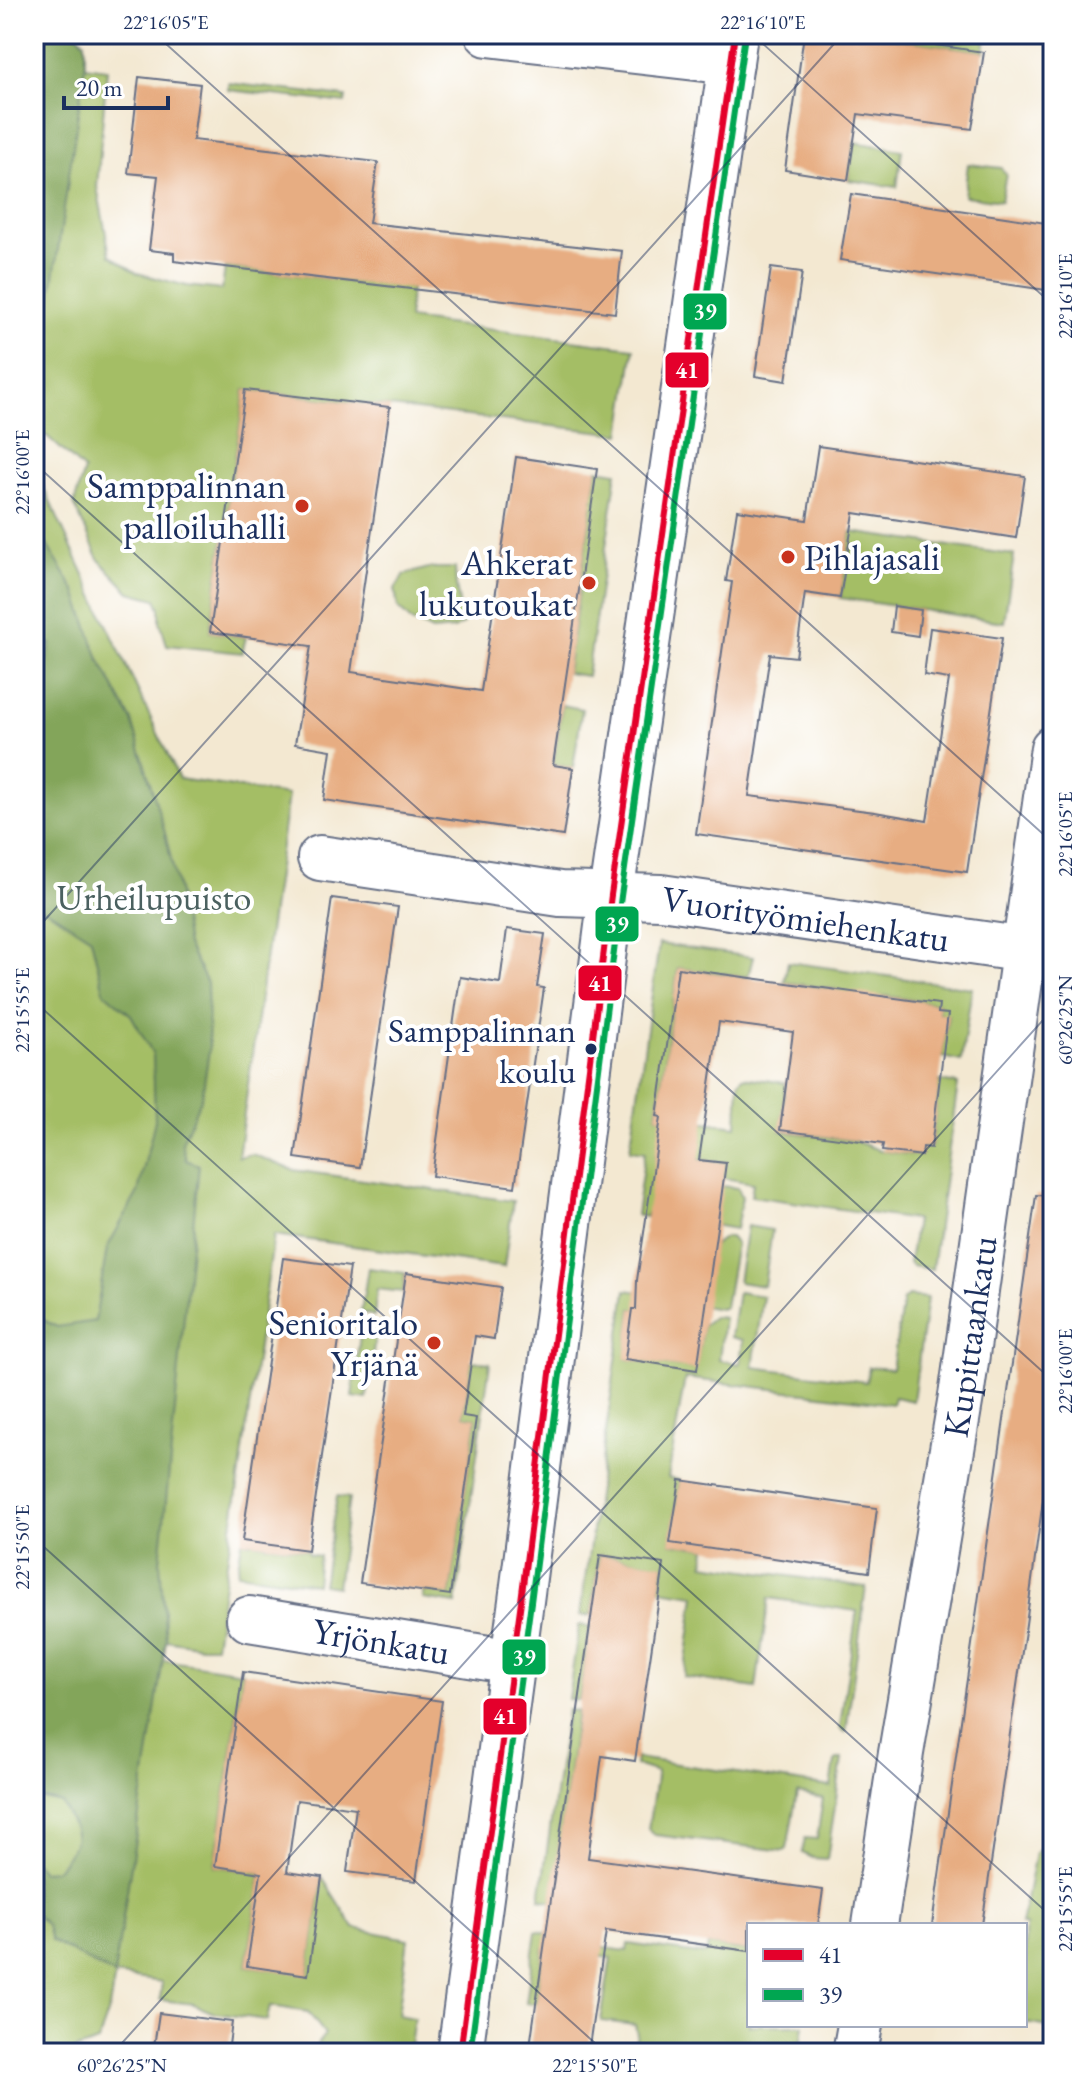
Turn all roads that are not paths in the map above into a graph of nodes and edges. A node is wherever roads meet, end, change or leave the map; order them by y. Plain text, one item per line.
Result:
1 (488, 34) edge
2 (733, 48) edge
3 (1053, 748) edge
4 (320, 858) dead end
5 (611, 895) junction
6 (1038, 952) edge
7 (249, 1619) dead end
8 (513, 1662) junction
9 (875, 1923) edge
10 (860, 2027) edge
11 (460, 2053) edge
12 (855, 2053) edge

1 - 2 street
2 - 5 street
3 - 6 street, Kupittaankatu
4 - 5 street, Vuorityömiehenkatu
5 - 6 street, Vuorityömiehenkatu
5 - 8 street
6 - 9 street, Kupittaankatu
7 - 8 street, Yrjönkatu
8 - 11 street
10 - 12 street

